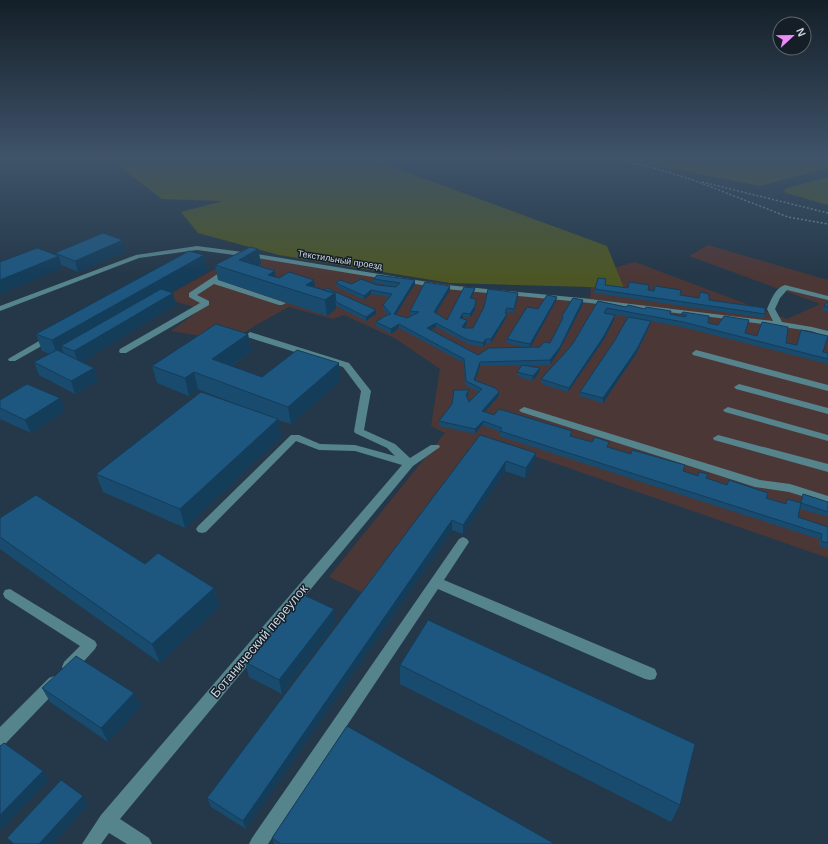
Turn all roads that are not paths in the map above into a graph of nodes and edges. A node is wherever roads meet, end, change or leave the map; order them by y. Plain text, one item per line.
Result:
1 (204, 249) junction
2 (251, 255) junction
3 (190, 257) edge
4 (214, 281) junction
5 (828, 298) edge
6 (282, 303) dead end
7 (0, 309) edge
8 (779, 324) junction
9 (60, 332) edge
10 (828, 334) edge
11 (250, 335) dead end
12 (123, 351) dead end
13 (696, 353) dead end
14 (12, 359) dead end
15 (739, 387) dead end
16 (828, 388) edge
17 (524, 410) dead end
18 (728, 410) dead end
19 (828, 411) edge
20 (718, 438) dead end
21 (828, 438) edge
22 (435, 447) dead end
23 (409, 463) junction
24 (828, 468) edge
25 (828, 500) edge
26 (202, 529) dead end
27 (463, 542) dead end
28 (436, 582) junction
29 (10, 594) dead end
30 (650, 674) dead end
31 (0, 738) edge
32 (107, 821) junction
33 (90, 844) edge
34 (143, 844) edge
35 (258, 844) edge

1 - 2 street, Текстильный проезд
1 - 3 street
1 - 7 street, Текстильный проезд
2 - 4 street
2 - 8 street, Текстильный проезд
4 - 6 street
4 - 12 street
5 - 8 street
8 - 10 street, Текстильный проезд
9 - 14 street
11 - 23 street
13 - 16 street
15 - 19 street
17 - 25 street
18 - 21 street
20 - 24 street
22 - 23 street, Ботанический переулок
23 - 26 street
23 - 32 street, Ботанический переулок
27 - 28 street
28 - 30 street
28 - 35 street
29 - 31 street
32 - 33 street, Ботанический переулок
32 - 34 street

